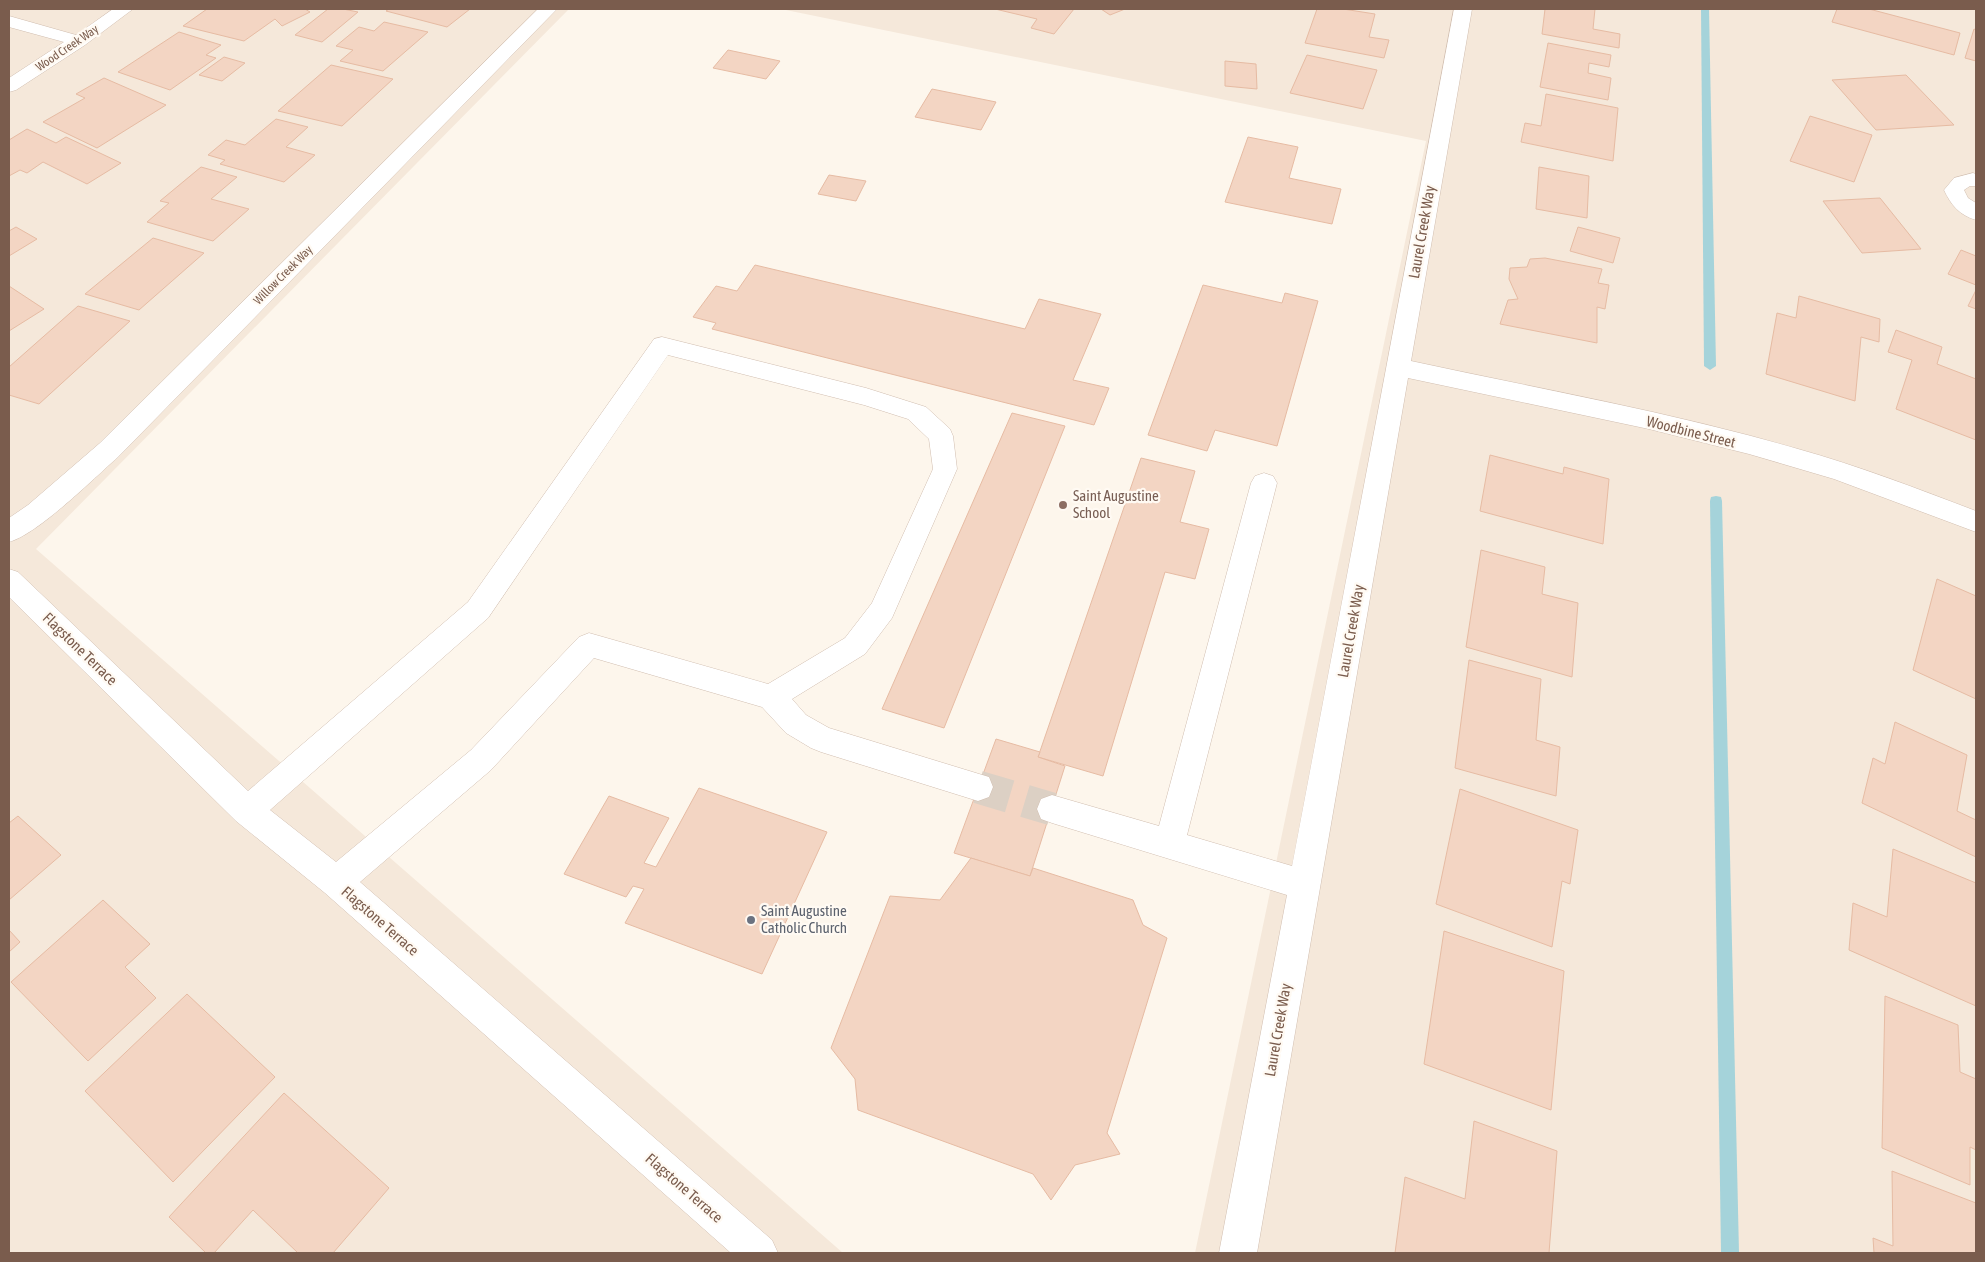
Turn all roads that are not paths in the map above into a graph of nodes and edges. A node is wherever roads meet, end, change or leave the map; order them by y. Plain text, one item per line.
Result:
1 (124, 9) edge
2 (548, 9) edge
3 (1462, 9) edge
4 (9, 20) edge
5 (79, 41) junction
6 (9, 86) edge
7 (1976, 180) edge
8 (1976, 213) edge
9 (1398, 367) junction
10 (1264, 483) dead end
11 (1976, 522) edge
12 (9, 532) edge
13 (9, 580) edge
14 (771, 697) junction
15 (978, 787) tunnel mouth
16 (1052, 809) tunnel mouth
17 (247, 811) junction
18 (1169, 845) junction
19 (336, 882) junction
20 (1304, 885) junction
21 (759, 1253) edge
22 (1238, 1253) edge

1 - 5 street, Wood Creek Way
2 - 12 street, Willow Creek Way
3 - 9 street, Laurel Creek Way
4 - 5 street
5 - 6 street, Wood Creek Way
7 - 8 street
9 - 11 street, Woodbine Street
9 - 20 street, Laurel Creek Way
10 - 18 street
13 - 17 street, Flagstone Terrace
14 - 15 street
14 - 17 street
14 - 19 street
16 - 18 street
17 - 19 street, Flagstone Terrace
18 - 20 street
19 - 21 street, Flagstone Terrace
20 - 22 street, Laurel Creek Way

